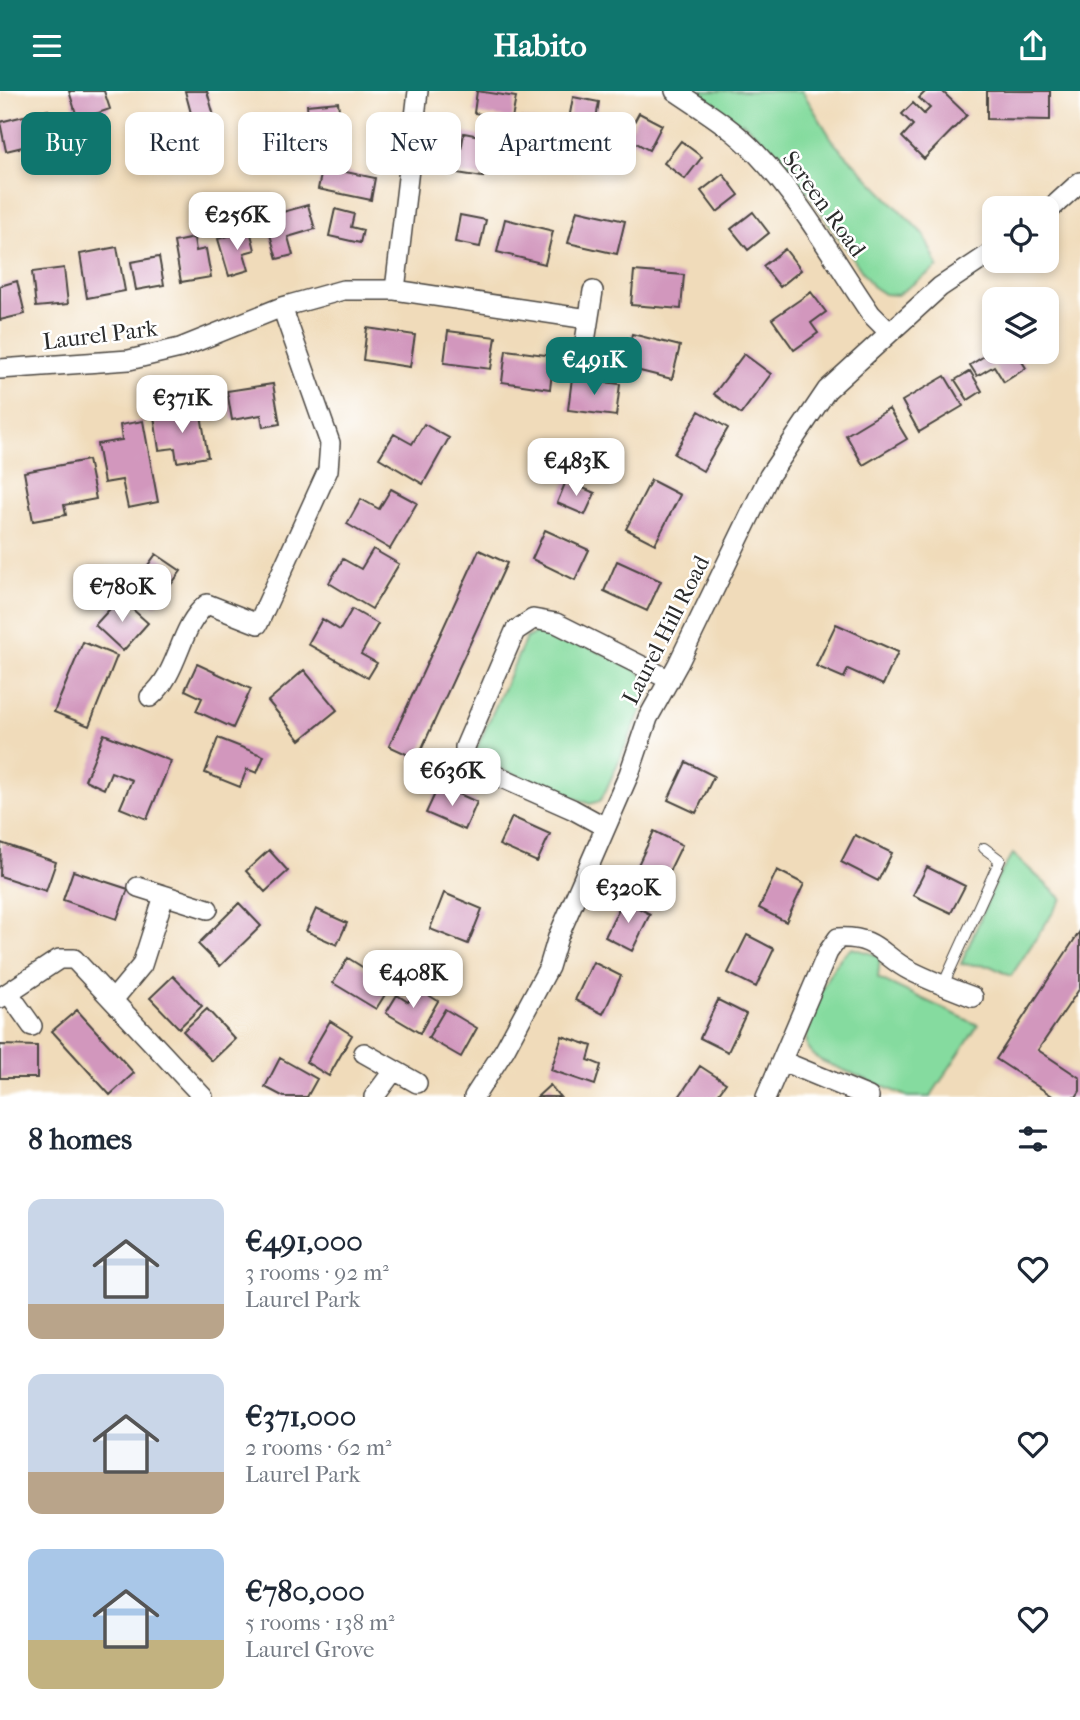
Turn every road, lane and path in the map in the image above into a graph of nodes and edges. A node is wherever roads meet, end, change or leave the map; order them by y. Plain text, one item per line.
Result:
1 (418, 91) edge
2 (675, 91) edge
3 (1080, 182) edge
4 (1059, 201) edge
5 (982, 259) edge
6 (395, 291) junction
7 (593, 291) dead end
8 (282, 307) junction
9 (588, 319) junction
10 (888, 331) junction
11 (584, 348) dead end
12 (0, 369) edge
13 (670, 680) junction
14 (150, 697) dead end
15 (605, 827) junction
16 (984, 848) dead end
17 (138, 887) dead end
18 (164, 896) junction
19 (208, 909) dead end
20 (943, 985) junction
21 (5, 996) edge
22 (973, 997) dead end
23 (113, 1000) junction
24 (32, 1026) dead end
25 (364, 1053) dead end
26 (782, 1061) junction
27 (394, 1070) junction
28 (417, 1083) dead end
29 (203, 1097) edge
30 (374, 1097) edge
31 (474, 1097) edge
32 (766, 1097) edge
33 (869, 1097) edge

1 - 6 street
2 - 10 street, Screen Road
3 - 4 street
5 - 10 street, Laurel Hill Road
6 - 8 street, Laurel Park
6 - 9 street, Laurel Park
7 - 9 street
8 - 12 street, Laurel Park
8 - 14 street
9 - 11 street
10 - 13 street, Laurel Hill Road
13 - 15 street, Laurel Hill Road
13 - 15 street
15 - 31 street, Laurel Hill Road
16 - 20 lane
17 - 18 street
18 - 19 street
18 - 23 street
20 - 22 street
20 - 26 street
21 - 23 street
21 - 24 street
23 - 29 street
25 - 27 street
26 - 32 street
26 - 33 street
27 - 28 street
27 - 30 street

